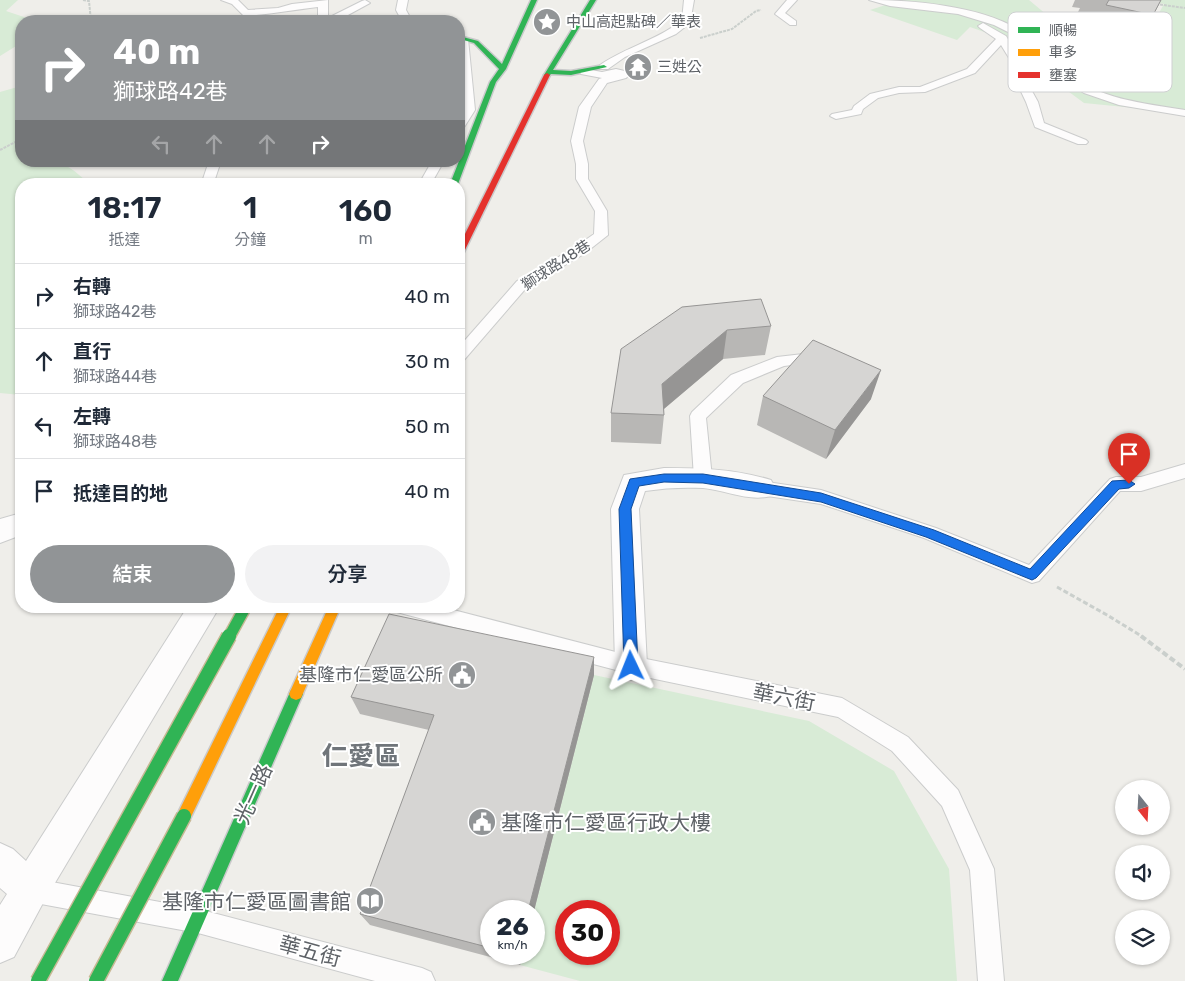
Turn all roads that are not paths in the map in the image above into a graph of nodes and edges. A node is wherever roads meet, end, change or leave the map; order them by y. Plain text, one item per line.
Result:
1 (226, 0) edge
2 (403, 0) edge
3 (534, 0) edge
4 (593, 0) edge
5 (689, 0) edge
6 (874, 0) edge
7 (323, 2) edge
8 (366, 2) edge
9 (789, 3) edge
10 (921, 7) junction
11 (323, 15) edge
12 (342, 15) edge
13 (361, 15) edge
14 (404, 15) edge
15 (793, 23) dead end
16 (1008, 28) edge
17 (1002, 38) junction
18 (465, 40) edge
19 (1008, 48) edge
20 (604, 67) joint
21 (503, 69) junction
22 (549, 72) junction
23 (585, 72) junction
24 (465, 74) edge
25 (1026, 92) edge
26 (1091, 92) edge
27 (1185, 113) edge
28 (836, 116) dead end
29 (465, 117) edge
30 (1082, 142) dead end
31 (465, 154) edge
32 (435, 167) edge
33 (428, 178) edge
34 (465, 241) edge
35 (465, 349) edge
36 (803, 359) edge
37 (1185, 471) edge
38 (703, 478) junction
39 (761, 488) joint
40 (15, 526) edge
41 (0, 531) edge
42 (201, 613) edge
43 (242, 613) edge
44 (283, 613) edge
45 (332, 613) edge
46 (430, 613) edge
47 (631, 666) junction
48 (184, 816) junction
49 (0, 862) edge
50 (30, 890) junction
51 (198, 921) junction
52 (0, 943) edge
53 (38, 981) edge
54 (96, 981) edge
55 (106, 981) edge
56 (170, 981) edge
57 (422, 981) edge
58 (991, 981) edge

1 - 7 lane
2 - 14 lane
3 - 21 main road
4 - 22 main road
5 - 20 lane
6 - 10 lane
7 - 11 lane
8 - 12 lane
8 - 13 lane
9 - 15 lane
10 - 16 lane
10 - 17 lane
17 - 19 lane
17 - 28 lane
18 - 21 main road
20 - 23 main road
21 - 31 main road
22 - 23 main road
22 - 34 main road
23 - 35 lane, 獅球路48巷
24 - 29 lane
25 - 30 lane
26 - 27 lane
32 - 33 lane
36 - 38 lane
37 - 39 lane
38 - 39 street
38 - 47 street
40 - 41 street
42 - 50 street
43 - 53 main road, bridge
44 - 48 main road
45 - 51 main road, 光一路
46 - 47 lane, 華六街
47 - 58 lane, 華六街
48 - 54 main road, bridge
48 - 55 main road, bridge
49 - 50 street
50 - 51 lane, 華五街
50 - 52 street
51 - 56 main road, 光一路
51 - 57 lane, 華五街

